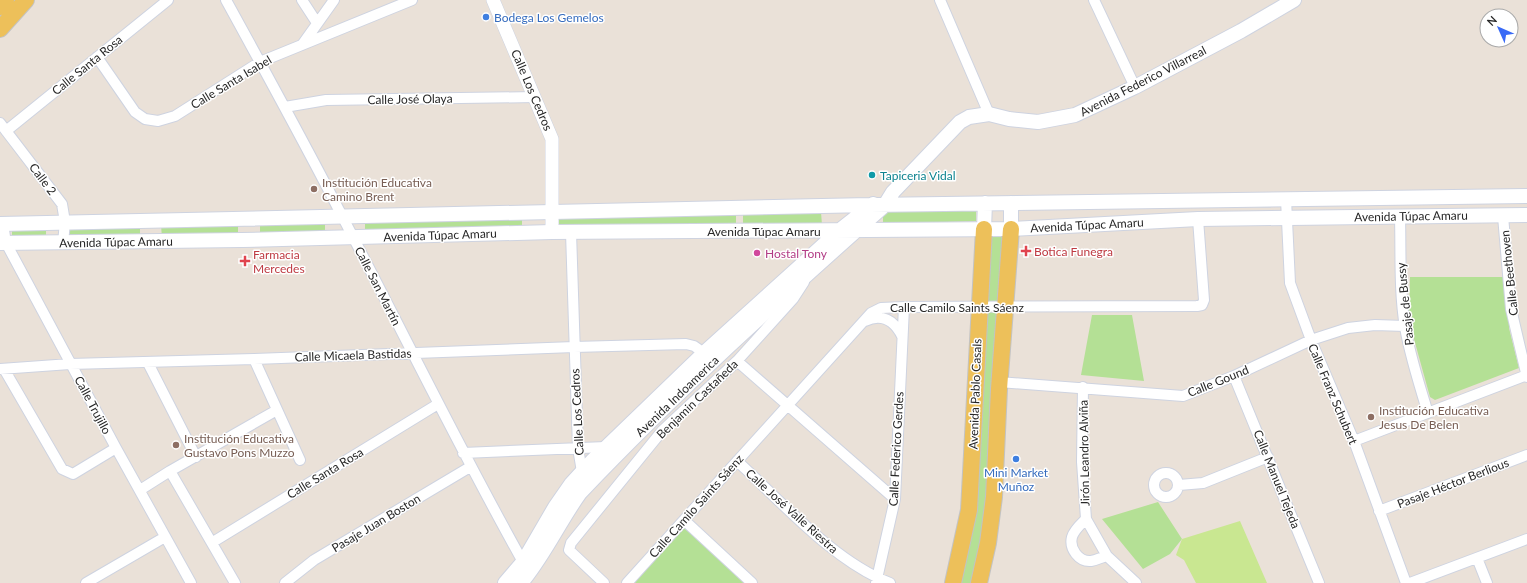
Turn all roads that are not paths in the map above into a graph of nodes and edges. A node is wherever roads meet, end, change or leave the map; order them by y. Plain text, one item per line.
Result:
1 (6, 0) edge
2 (26, 0) edge
3 (168, 0) edge
4 (226, 0) edge
5 (302, 0) edge
6 (334, 0) edge
7 (412, 0) edge
8 (493, 0) edge
9 (940, 0) edge
10 (1094, 0) edge
11 (1294, 0) edge
12 (0, 7) edge
13 (317, 23) junction
14 (0, 29) edge
15 (302, 45) junction
16 (97, 57) junction
17 (260, 62) junction
18 (1135, 87) junction
19 (535, 97) junction
20 (286, 107) junction
21 (989, 114) junction
22 (3, 127) edge
23 (893, 192) junction
24 (1527, 196) edge
25 (1286, 199) junction
26 (985, 203) junction
27 (1011, 203) junction
28 (870, 205) junction
29 (885, 205) junction
30 (740, 209) junction
31 (553, 212) junction
32 (342, 215) junction
33 (1527, 215) edge
34 (1503, 216) junction
35 (1400, 217) junction
36 (242, 218) junction
37 (1286, 218) junction
38 (1198, 219) junction
39 (65, 222) junction
40 (144, 222) junction
41 (1, 224) edge
42 (984, 229) junction
43 (1011, 229) junction
44 (840, 230) junction
45 (857, 230) junction
46 (740, 231) junction
47 (552, 232) junction
48 (571, 232) junction
49 (353, 237) junction
50 (242, 240) junction
51 (145, 241) junction
52 (3, 243) edge
53 (63, 243) junction
54 (813, 268) junction
55 (904, 307) junction
56 (978, 307) junction
57 (1004, 307) junction
58 (863, 321) junction
59 (1405, 326) junction
60 (902, 336) junction
61 (1311, 340) junction
62 (574, 346) junction
63 (412, 353) junction
64 (704, 353) junction
65 (254, 359) junction
66 (737, 361) junction
67 (148, 362) junction
68 (70, 364) junction
69 (2, 369) edge
70 (1234, 376) junction
71 (1527, 376) edge
72 (999, 382) junction
73 (1083, 387) junction
74 (438, 404) junction
75 (788, 404) junction
76 (278, 410) junction
77 (1428, 413) junction
78 (1354, 441) junction
79 (606, 447) junction
80 (116, 448) junction
81 (578, 448) junction
82 (463, 453) junction
83 (1527, 455) edge
84 (196, 457) junction
85 (1268, 457) junction
86 (300, 460) dead end
87 (737, 461) junction
88 (470, 467) junction
89 (170, 471) junction
90 (896, 471) junction
91 (582, 472) junction
92 (876, 482) junction
93 (1179, 485) dead end
94 (140, 490) junction
95 (895, 499) junction
96 (1379, 511) junction
97 (684, 520) junction
98 (1086, 520) junction
99 (165, 537) junction
100 (1527, 539) edge
101 (212, 542) junction
102 (1107, 556) junction
103 (1477, 558) junction
104 (528, 566) junction
105 (877, 581) edge
106 (86, 583) edge
107 (191, 583) edge
108 (235, 583) edge
109 (285, 583) edge
110 (505, 583) edge
111 (521, 583) edge
112 (604, 583) edge
113 (627, 583) edge
114 (752, 583) edge
115 (890, 583) edge
116 (953, 583) edge
117 (979, 583) edge
118 (1136, 583) edge
119 (1319, 583) edge
120 (1406, 583) edge
121 (1410, 583) edge
122 (1487, 583) edge

1 - 12 main road
2 - 14 main road
3 - 16 street, Calle Santa Rosa
4 - 17 street, Calle San Martín
5 - 13 street
6 - 13 street
7 - 15 street, Calle Santa Isabel
8 - 19 street, Calle Los Cedros
9 - 21 street
10 - 18 street
11 - 18 main road, Avenida Federico Villarreal
13 - 15 street
15 - 17 street, Calle Santa Isabel
16 - 17 street, Calle Santa Isabel
16 - 22 street, Calle Santa Rosa
17 - 20 street, Calle San Martín
18 - 21 main road, Avenida Federico Villarreal
19 - 20 street, Calle José Olaya
19 - 31 street, Calle Los Cedros
20 - 32 street, Calle San Martín
21 - 23 main road, Avenida Federico Villarreal
22 - 39 street, Calle 2
23 - 28 main road, Avenida Federico Villarreal
23 - 29 main road, Avenida Federico Villarreal
24 - 25 main road, Avenida Túpac Amaru
25 - 27 main road, Avenida Túpac Amaru
25 - 37 street, Calle Franz Schubert
26 - 27 main road, Avenida Túpac Amaru
26 - 29 main road, Avenida Túpac Amaru
26 - 42 main road, Avenida Pablo Casals
27 - 43 main road, Avenida Pablo Casals
28 - 29 main road, Avenida Túpac Amaru
28 - 30 main road, Avenida Túpac Amaru
28 - 44 main road, Avenida Federico Villarreal
29 - 45 main road, Avenida Federico Villarreal
30 - 31 main road, Avenida Túpac Amaru
30 - 46 main road
31 - 32 main road, Avenida Túpac Amaru
31 - 47 street, Calle Los Cedros
32 - 36 main road, Avenida Túpac Amaru
32 - 49 street, Calle San Martín
33 - 34 main road, Avenida Túpac Amaru
34 - 35 main road, Avenida Túpac Amaru
34 - 71 street, Calle Beethoven
35 - 37 main road, Avenida Túpac Amaru
35 - 59 street, Pasaje de Bussy
36 - 40 main road, Avenida Túpac Amaru
36 - 50 main road
37 - 38 main road, Avenida Túpac Amaru
37 - 61 street, Calle Franz Schubert
38 - 43 main road, Avenida Túpac Amaru
38 - 57 street, Calle Camilo Saints Sáenz
39 - 40 main road, Avenida Túpac Amaru
39 - 41 main road, Avenida Túpac Amaru
39 - 53 street, Calle 2
40 - 51 main road
41 - 52 street, Calle Trujillo
42 - 43 main road, Avenida Túpac Amaru
42 - 45 main road, Avenida Túpac Amaru
42 - 56 main road, Avenida Pablo Casals
43 - 57 main road, Avenida Pablo Casals
44 - 45 main road, Avenida Túpac Amaru
44 - 46 main road, Avenida Túpac Amaru
44 - 64 main road, Avenida Indoamerica
45 - 54 main road, Avenida Indoamerica
46 - 48 main road, Avenida Túpac Amaru
47 - 48 main road, Avenida Túpac Amaru
47 - 49 main road, Avenida Túpac Amaru
48 - 62 street, Calle Los Cedros
49 - 50 main road, Avenida Túpac Amaru
49 - 63 street, Calle San Martín
50 - 51 main road, Avenida Túpac Amaru
51 - 53 main road, Avenida Túpac Amaru
52 - 53 main road, Avenida Túpac Amaru
52 - 68 street, Calle Trujillo
54 - 66 street, Benjamin Castañeda
54 - 104 main road, Avenida Indoamerica
55 - 56 street, Calle Camilo Saints Sáenz
55 - 58 street, Calle Camilo Saints Sáenz
55 - 60 street, Calle Federico Gerdes
56 - 57 street, Calle Camilo Saints Sáenz
56 - 116 main road, Avenida Pablo Casals
57 - 72 main road, Avenida Pablo Casals
58 - 60 street
58 - 75 street, Calle Camilo Saints Sáenz
59 - 61 street, Calle Gound
59 - 77 street, Pasaje de Bussy
60 - 90 street, Calle Federico Gerdes
61 - 70 street, Calle Gound
61 - 78 street, Calle Franz Schubert
62 - 63 street, Calle Micaela Bastidas
62 - 64 street, Calle Micaela Bastidas
62 - 81 street, Calle Los Cedros
63 - 65 street, Calle Micaela Bastidas
63 - 74 street, Calle San Martín
64 - 79 main road, Avenida Indoamerica
65 - 67 street, Calle Micaela Bastidas
65 - 76 street
66 - 75 street
66 - 112 street, Benjamin Castañeda
67 - 68 street, Calle Micaela Bastidas
67 - 84 street
68 - 69 street, Calle Micaela Bastidas
68 - 80 street, Calle Trujillo
69 - 80 street
70 - 73 street, Calle Gound
70 - 85 street, Calle Manuel Tejeda
71 - 77 street
72 - 73 street, Calle Gound
72 - 117 main road, Avenida Pablo Casals
73 - 98 street, Jirón Leandro Alviña
74 - 82 street, Calle San Martín
74 - 101 street, Calle Santa Rosa
75 - 87 street, Calle Camilo Saints Sáenz
75 - 92 street
76 - 84 street
76 - 86 street
77 - 78 street
78 - 96 street, Calle Franz Schubert
79 - 81 street
79 - 91 main road, Avenida Indoamerica
80 - 94 street, Calle Trujillo
81 - 82 street
81 - 91 street, Calle Los Cedros
82 - 88 street, Calle San Martín
83 - 96 street, Pasaje Héctor Berlious
84 - 89 street
85 - 93 street
85 - 119 street, Calle Manuel Tejeda
87 - 97 street, Calle Camilo Saints Sáenz
87 - 105 street, Calle José Valle Riestra
88 - 104 street, Calle San Martín
88 - 109 street, Pasaje Juan Boston
89 - 94 street
89 - 101 street
90 - 92 street
90 - 95 street, Calle Federico Gerdes
91 - 104 main road, Avenida Indoamerica
92 - 95 street
94 - 99 street, Calle Trujillo
95 - 105 street, Calle Federico Gerdes
96 - 120 street, Calle Franz Schubert
97 - 113 street, Calle Camilo Saints Sáenz
97 - 114 street
98 - 102 street, Jirón Leandro Alviña
98 - 102 street, Jirón Leandro Alviña
99 - 106 street
99 - 107 street, Calle Trujillo
100 - 103 street
101 - 108 street
102 - 118 street, Jirón Leandro Alviña
103 - 121 street
103 - 122 street
104 - 110 main road, Avenida Indoamerica
104 - 111 main road, Avenida Indoamerica
105 - 115 street, Calle José Valle Riestra

